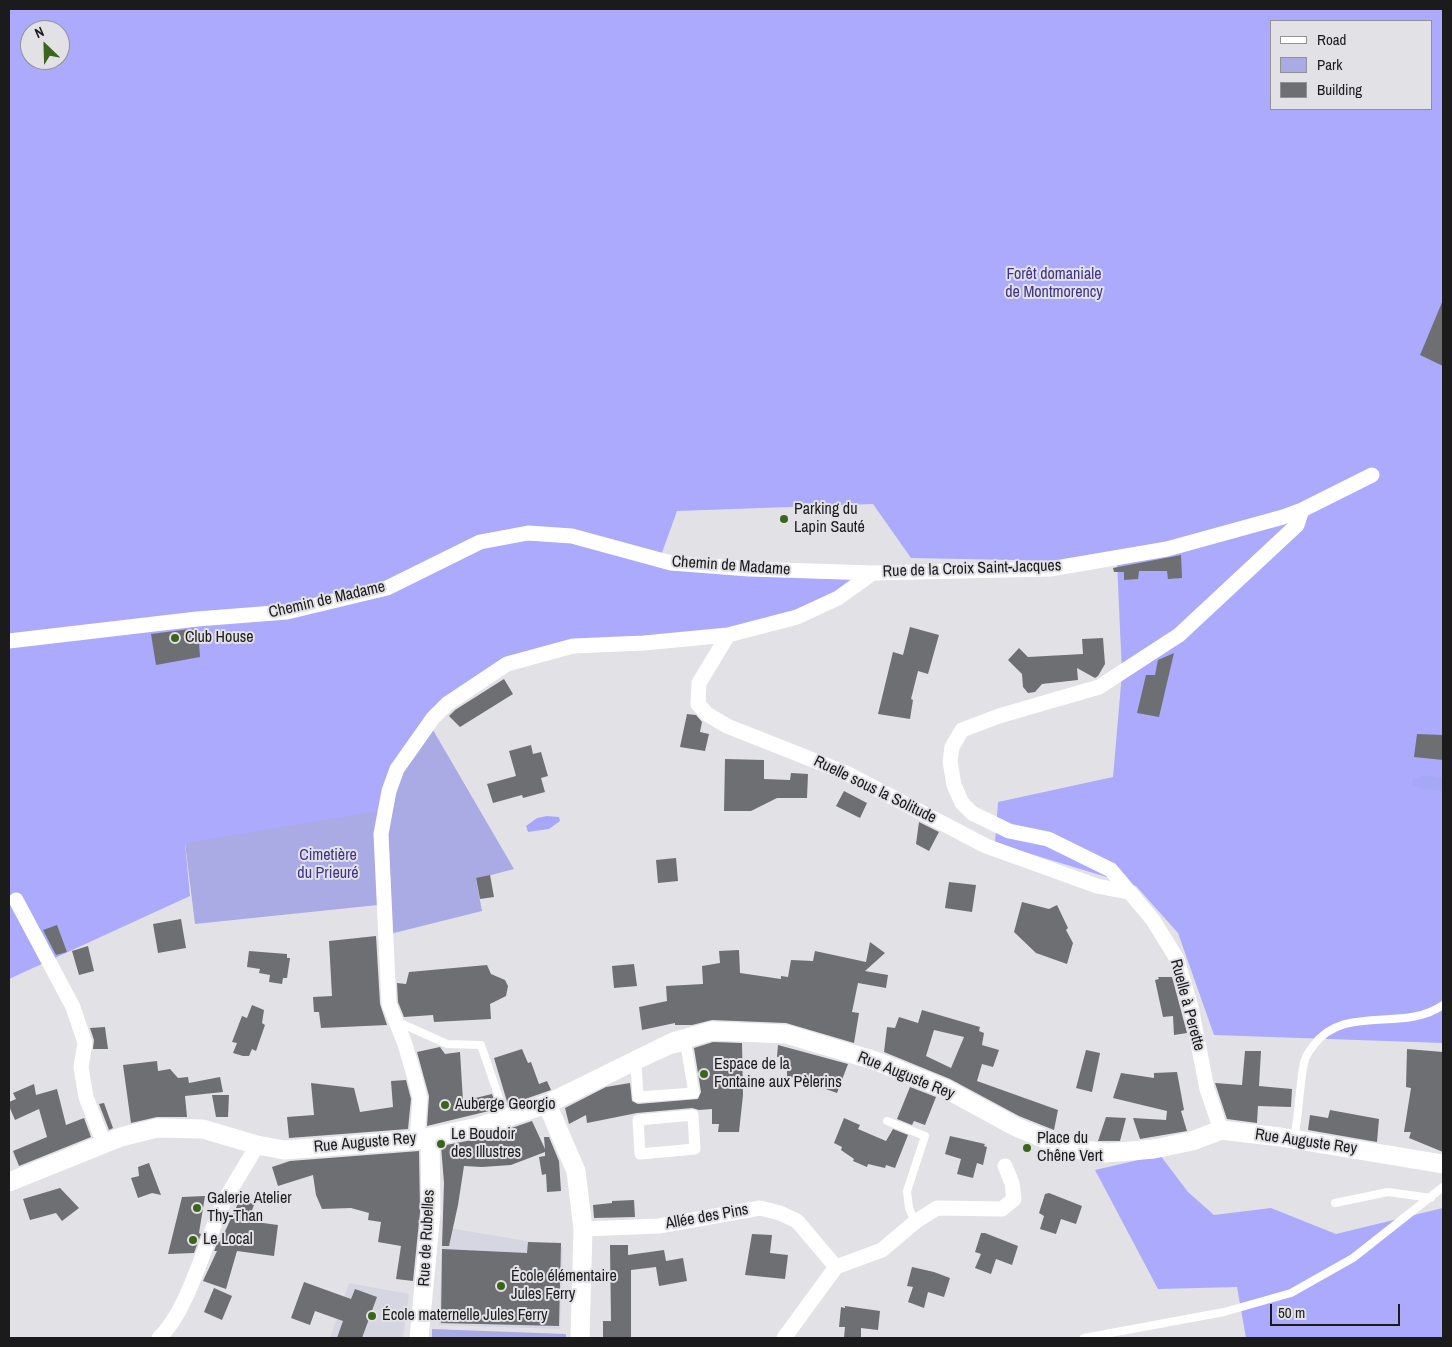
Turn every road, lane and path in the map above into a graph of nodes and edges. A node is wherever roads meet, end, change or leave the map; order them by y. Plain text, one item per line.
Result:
1 (1372, 475) dead end
2 (1302, 510) junction
3 (873, 573) junction
4 (728, 635) junction
5 (9, 641) edge
6 (1128, 892) junction
7 (16, 900) dead end
8 (1443, 1005) edge
9 (394, 1020) junction
10 (638, 1097) joint
11 (547, 1104) junction
12 (506, 1118) junction
13 (638, 1120) joint
14 (887, 1122) dead end
15 (1221, 1130) junction
16 (423, 1138) junction
17 (1294, 1139) junction
18 (104, 1144) junction
19 (257, 1145) junction
20 (1443, 1164) edge
21 (1005, 1166) dead end
22 (9, 1182) edge
23 (1443, 1187) edge
24 (1431, 1198) junction
25 (1335, 1203) dead end
26 (915, 1222) junction
27 (583, 1228) junction
28 (836, 1267) junction
29 (159, 1338) edge
30 (419, 1338) edge
31 (580, 1338) edge
32 (784, 1338) edge
33 (1084, 1338) edge

1 - 2 street, Rue de la Croix Saint-Jacques
2 - 3 street, Rue de la Croix Saint-Jacques
2 - 6 street, Ruelle à Perette
3 - 4 street, Rue de la Croix Saint-Jacques
3 - 5 street, Chemin de Madame
4 - 6 street, Ruelle sous la Solitude
4 - 9 street, Rue de la Croix Saint-Jacques
6 - 15 street, Ruelle à Perette
7 - 18 street
8 - 17 lane
9 - 12 lane
9 - 16 street, Rue de la Croix Saint-Jacques
10 - 10 street
11 - 12 street, Rue Auguste Rey
11 - 15 street, Rue Auguste Rey
11 - 27 street
12 - 16 street, Rue Auguste Rey
13 - 13 street
14 - 26 lane
15 - 17 street, Rue Auguste Rey
16 - 19 street, Rue Auguste Rey
16 - 30 street, Rue de Rubelles
17 - 20 street, Rue Auguste Rey
18 - 19 street, Rue Auguste Rey
18 - 22 street, Rue Auguste Rey
19 - 29 street
21 - 26 street
23 - 24 lane
24 - 25 lane
24 - 33 lane
26 - 28 street
27 - 28 street, Allée des Pins
27 - 31 street
28 - 32 street

